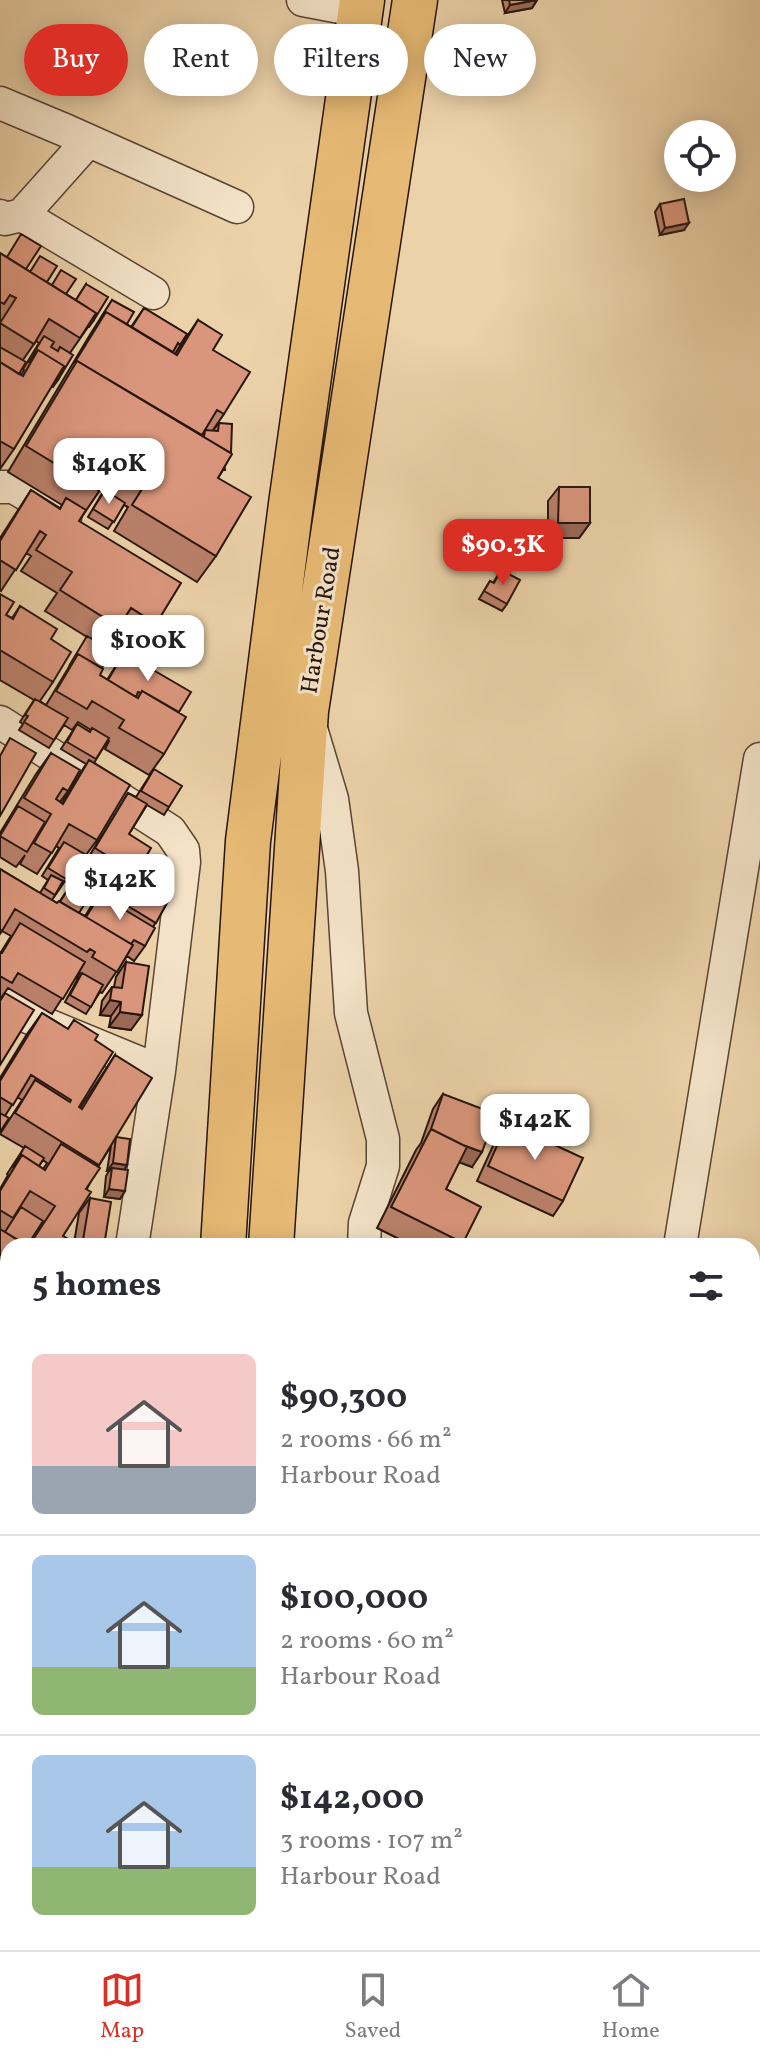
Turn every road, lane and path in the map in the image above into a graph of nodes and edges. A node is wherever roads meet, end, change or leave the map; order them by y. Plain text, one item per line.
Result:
1 (303, 0) edge
2 (415, 0) edge
3 (362, 6) edge
4 (0, 103) edge
5 (88, 141) junction
6 (237, 207) dead end
7 (7, 219) edge
8 (153, 293) dead end
9 (5, 494) edge
10 (92, 535) edge
11 (306, 711) junction
12 (0, 722) edge
13 (760, 759) edge
14 (0, 1002) edge
15 (159, 1071) junction
16 (133, 1238) edge
17 (223, 1238) edge
18 (272, 1238) edge
19 (364, 1238) edge
20 (681, 1238) edge

1 - 3 street
2 - 11 highway, Harbour Road
3 - 17 highway, Harbour Road
4 - 5 street
5 - 6 street
5 - 7 street
7 - 8 street
9 - 10 street
11 - 18 highway, Harbour Road
11 - 19 street
12 - 15 street
13 - 20 street
14 - 15 street
15 - 16 street

